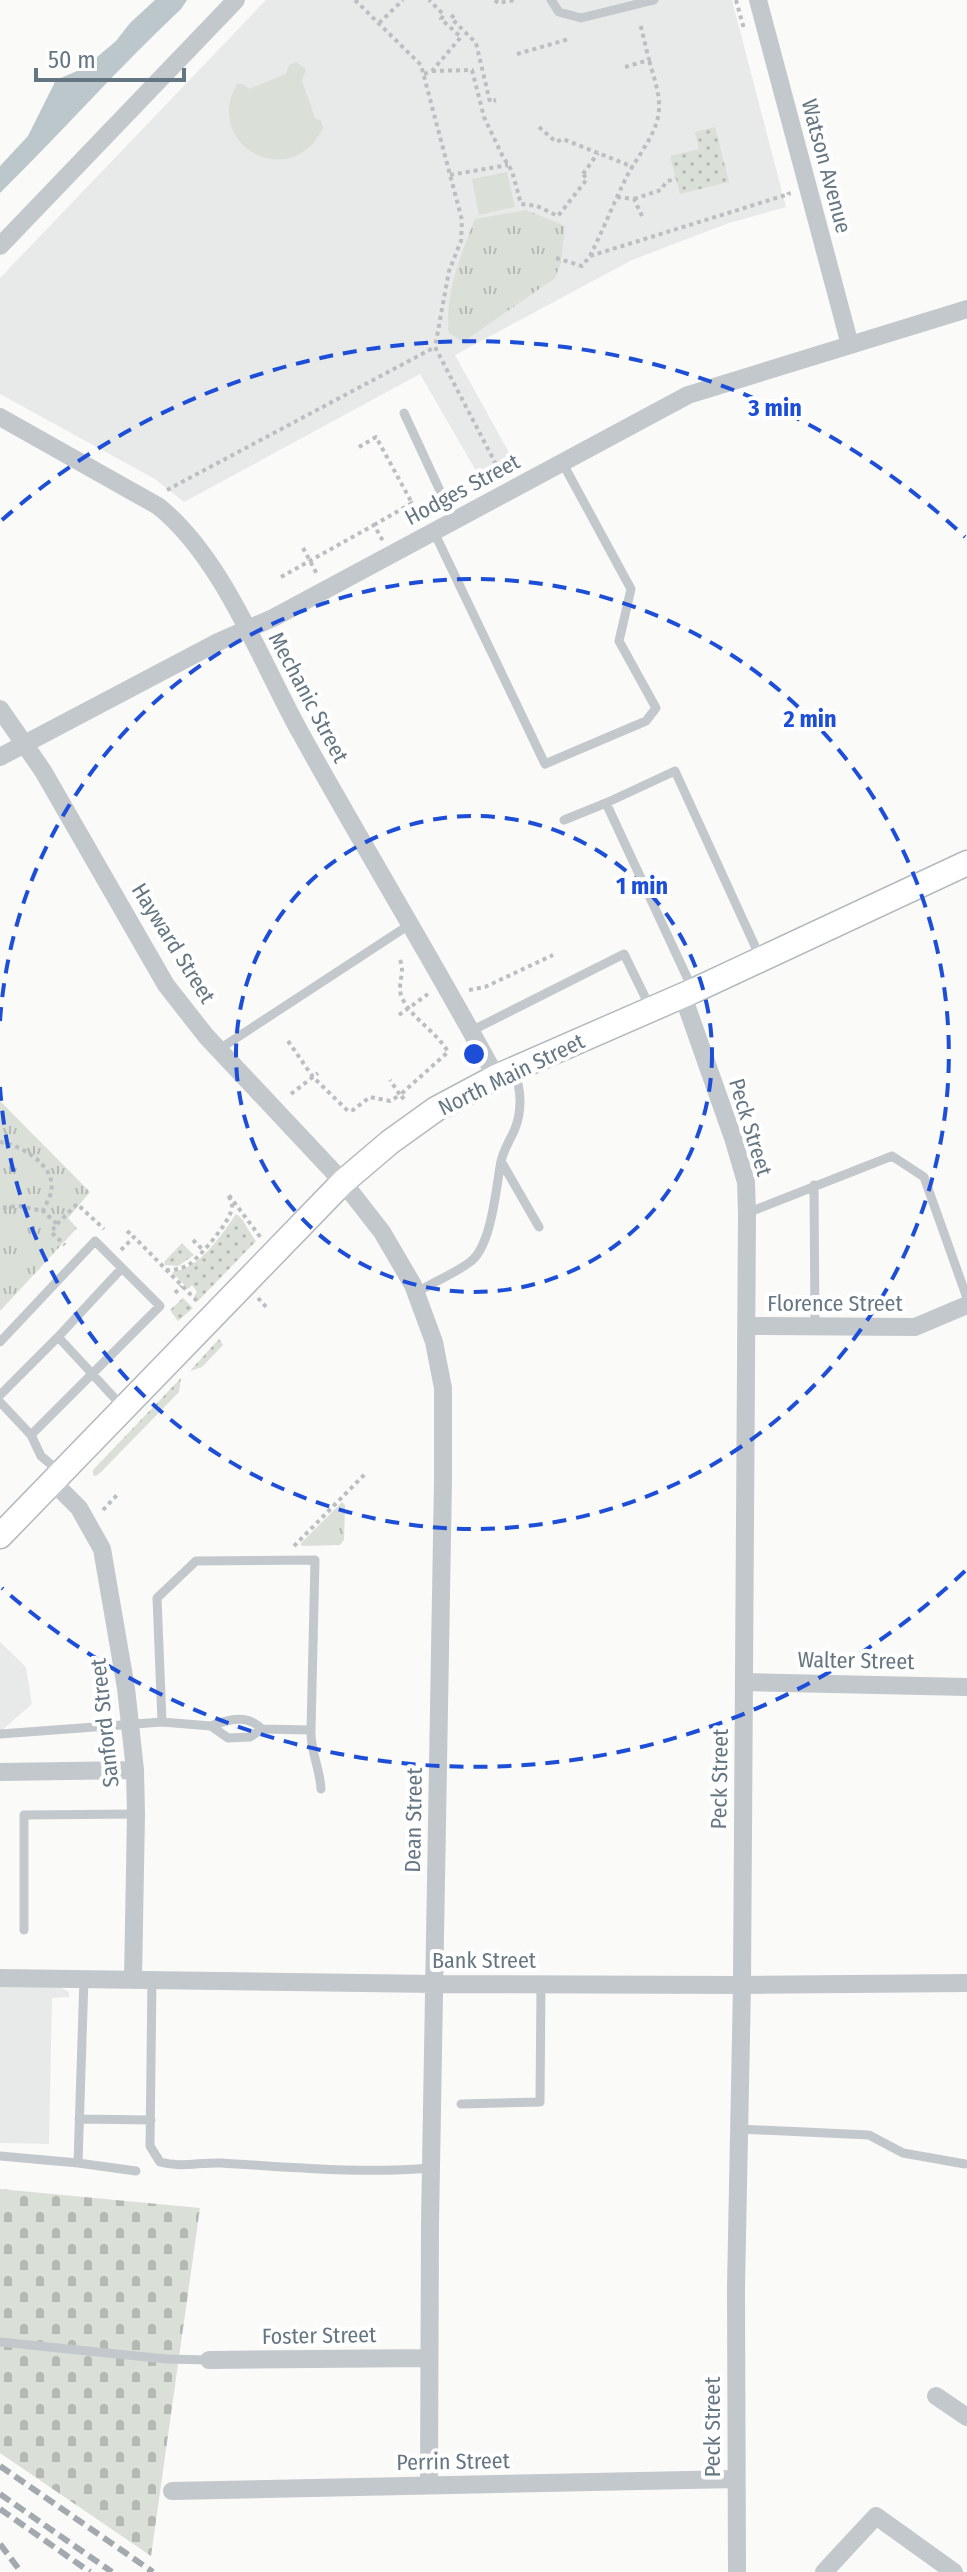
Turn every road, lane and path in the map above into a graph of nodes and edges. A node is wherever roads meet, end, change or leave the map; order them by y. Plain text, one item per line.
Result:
1 (236, 0) edge
2 (355, 0) edge
3 (403, 0) edge
4 (429, 0) edge
5 (495, 0) edge
6 (515, 0) edge
7 (551, 0) edge
8 (654, 0) edge
9 (736, 0) edge
10 (758, 0) edge
11 (451, 19) junction
12 (379, 23) junction
13 (640, 23) dead end
14 (746, 37) dead end
15 (569, 39) dead end
16 (517, 54) dead end
17 (649, 60) junction
18 (625, 67) dead end
19 (432, 71) junction
20 (424, 75) junction
21 (496, 100) dead end
22 (490, 102) junction
23 (481, 104) junction
24 (539, 127) dead end
25 (598, 153) junction
26 (508, 165) junction
27 (633, 167) junction
28 (450, 175) junction
29 (676, 178) dead end
30 (785, 180) dead end
31 (617, 197) junction
32 (634, 199) junction
33 (642, 216) dead end
34 (0, 246) edge
35 (590, 256) junction
36 (556, 258) dead end
37 (967, 309) edge
38 (850, 345) junction
39 (435, 347) junction
40 (404, 413) dead end
41 (0, 417) edge
42 (359, 447) dead end
43 (562, 462) junction
44 (503, 479) dead end
45 (165, 491) dead end
46 (412, 503) junction
47 (454, 521) junction
48 (374, 525) junction
49 (429, 527) junction
50 (385, 543) dead end
51 (303, 548) dead end
52 (310, 561) junction
53 (281, 577) dead end
54 (319, 578) dead end
55 (246, 630) junction
56 (0, 709) edge
57 (25, 744) junction
58 (0, 757) edge
59 (606, 803) junction
60 (564, 820) dead end
61 (967, 863) edge
62 (409, 925) junction
63 (553, 955) dead end
64 (400, 960) dead end
65 (761, 960) junction
66 (434, 991) dead end
67 (466, 991) dead end
68 (688, 994) junction
69 (409, 1007) junction
70 (651, 1010) junction
71 (399, 1015) dead end
72 (471, 1031) junction
73 (451, 1039) dead end
74 (288, 1041) dead end
75 (443, 1044) junction
76 (218, 1050) junction
77 (318, 1073) dead end
78 (504, 1073) junction
79 (313, 1077) junction
80 (390, 1080) dead end
81 (291, 1094) dead end
82 (400, 1095) junction
83 (406, 1101) dead end
84 (0, 1142) edge
85 (501, 1161) junction
86 (343, 1182) junction
87 (814, 1185) junction
88 (0, 1208) edge
89 (42, 1210) junction
90 (747, 1213) junction
91 (57, 1224) junction
92 (539, 1227) dead end
93 (127, 1231) dead end
94 (112, 1236) dead end
95 (134, 1237) junction
96 (193, 1240) dead end
97 (263, 1241) dead end
98 (65, 1245) dead end
99 (122, 1249) dead end
100 (203, 1250) junction
101 (122, 1268) junction
102 (166, 1270) junction
103 (182, 1286) junction
104 (175, 1293) dead end
105 (416, 1293) junction
106 (256, 1296) dead end
107 (967, 1298) edge
108 (201, 1305) dead end
109 (967, 1305) edge
110 (267, 1308) dead end
111 (747, 1326) junction
112 (815, 1327) junction
113 (58, 1337) junction
114 (0, 1342) edge
115 (92, 1374) junction
116 (0, 1395) edge
117 (0, 1402) edge
118 (123, 1407) junction
119 (31, 1435) junction
120 (365, 1474) dead end
121 (56, 1476) junction
122 (117, 1495) dead end
123 (103, 1510) dead end
124 (0, 1536) edge
125 (292, 1548) dead end
126 (744, 1682) junction
127 (967, 1687) edge
128 (162, 1722) junction
129 (131, 1725) junction
130 (211, 1726) junction
131 (262, 1729) junction
132 (311, 1730) junction
133 (0, 1734) edge
134 (135, 1770) junction
135 (0, 1772) edge
136 (321, 1789) dead end
137 (136, 1814) junction
138 (24, 1930) dead end
139 (0, 1978) edge
140 (84, 1978) junction
141 (133, 1979) junction
142 (152, 1979) junction
143 (967, 1983) edge
144 (435, 1984) junction
145 (541, 1985) junction
146 (742, 1985) junction
147 (461, 2104) dead end
148 (79, 2119) junction
149 (151, 2120) junction
150 (739, 2129) junction
151 (0, 2156) edge
152 (78, 2163) junction
153 (965, 2164) dead end
154 (431, 2168) junction
155 (136, 2171) dead end
156 (0, 2342) edge
157 (429, 2358) junction
158 (209, 2360) joint
159 (936, 2396) dead end
160 (967, 2417) edge
161 (736, 2479) junction
162 (429, 2485) junction
163 (172, 2491) dead end
164 (737, 2572) edge
165 (824, 2572) edge
166 (954, 2572) edge

1 - 34 street
2 - 12 path
3 - 12 path
4 - 11 path
5 - 6 path
7 - 8 lane
9 - 14 path
10 - 38 street, Watson Avenue
11 - 19 path
11 - 22 path
12 - 20 path
13 - 17 path
15 - 16 path
17 - 18 path
17 - 27 path
19 - 20 path
19 - 23 path
20 - 28 path
21 - 22 path
22 - 23 path
23 - 26 path
24 - 25 path
25 - 26 path
25 - 27 path
26 - 28 path
27 - 31 path
28 - 39 path
29 - 32 path
30 - 35 path
31 - 32 path
31 - 35 path
32 - 33 path
35 - 36 path
37 - 38 street, Hodges Street
38 - 43 street, Hodges Street
39 - 44 path
39 - 45 path
40 - 47 lane
41 - 55 street, Mechanic Street
42 - 46 path
43 - 47 street, Hodges Street
43 - 49 lane
46 - 48 path
46 - 49 path
47 - 49 street, Hodges Street
48 - 50 path
48 - 52 path
49 - 55 street, Hodges Street
51 - 52 path
52 - 53 path
52 - 54 path
55 - 57 street, Hodges Street
55 - 62 street, Mechanic Street
56 - 57 street, Hayward Street
57 - 58 street, Hodges Street
57 - 76 street, Hayward Street
59 - 60 lane
59 - 65 lane
59 - 68 lane
61 - 65 main road, North Main Street
62 - 72 street, Mechanic Street
62 - 76 lane
63 - 67 path
64 - 69 path
65 - 68 main road, North Main Street
66 - 69 path
68 - 70 main road, North Main Street
68 - 90 street, Peck Street
69 - 71 path
69 - 75 path
70 - 72 lane
70 - 78 main road, North Main Street
72 - 78 street, Mechanic Street
73 - 75 path
74 - 79 path
75 - 82 path
76 - 86 street, Hayward Street
77 - 79 path
78 - 85 lane
78 - 86 main road, North Main Street
79 - 81 path
79 - 82 path
80 - 82 path
82 - 83 path
84 - 89 path
85 - 92 lane
85 - 105 lane
86 - 105 street, Dean Street
86 - 118 main road, North Main Street
87 - 90 lane
87 - 107 lane
87 - 112 lane
88 - 89 path
89 - 91 path
90 - 111 street, Peck Street
91 - 94 path
91 - 98 path
93 - 95 path
95 - 99 path
95 - 102 path
96 - 100 path
97 - 100 path
100 - 102 path
101 - 113 lane
101 - 114 lane
101 - 115 lane
102 - 103 path
103 - 104 path
103 - 108 path
105 - 144 street, Dean Street
106 - 110 path
109 - 112 street, Florence Street
111 - 112 street, Florence Street
111 - 126 street, Peck Street
113 - 115 lane
113 - 116 lane
115 - 118 lane
115 - 119 lane
117 - 119 lane
118 - 121 main road, North Main Street
119 - 121 lane
120 - 125 path
121 - 124 main road, North Main Street
121 - 129 street, Sanford Street
122 - 123 path
126 - 127 street, Walter Street
126 - 146 street, Peck Street
128 - 129 lane
128 - 130 lane
128 - 132 lane
129 - 133 lane
129 - 134 street, Sanford Street
130 - 131 lane
130 - 131 lane
131 - 132 lane
132 - 136 lane
134 - 135 street
134 - 137 street, Sanford Street
137 - 138 lane
137 - 141 street, Sanford Street
139 - 140 street, Bank Street
140 - 141 street, Bank Street
140 - 148 lane
141 - 142 street, Bank Street
142 - 144 street, Bank Street
142 - 149 lane
143 - 146 street, Bank Street
144 - 145 street, Bank Street
144 - 154 street, Dean Street
145 - 146 street, Bank Street
145 - 147 lane
146 - 150 street, Peck Street
148 - 149 lane
148 - 152 lane
149 - 154 lane
150 - 153 lane
150 - 161 street, Peck Street
151 - 152 lane
152 - 155 lane
154 - 157 street, Dean Street
156 - 158 lane
157 - 158 street, Foster Street
157 - 162 street, Dean Street
159 - 160 street
161 - 162 street, Perrin Street
161 - 164 street, Peck Street
162 - 163 street, Perrin Street
165 - 166 street

